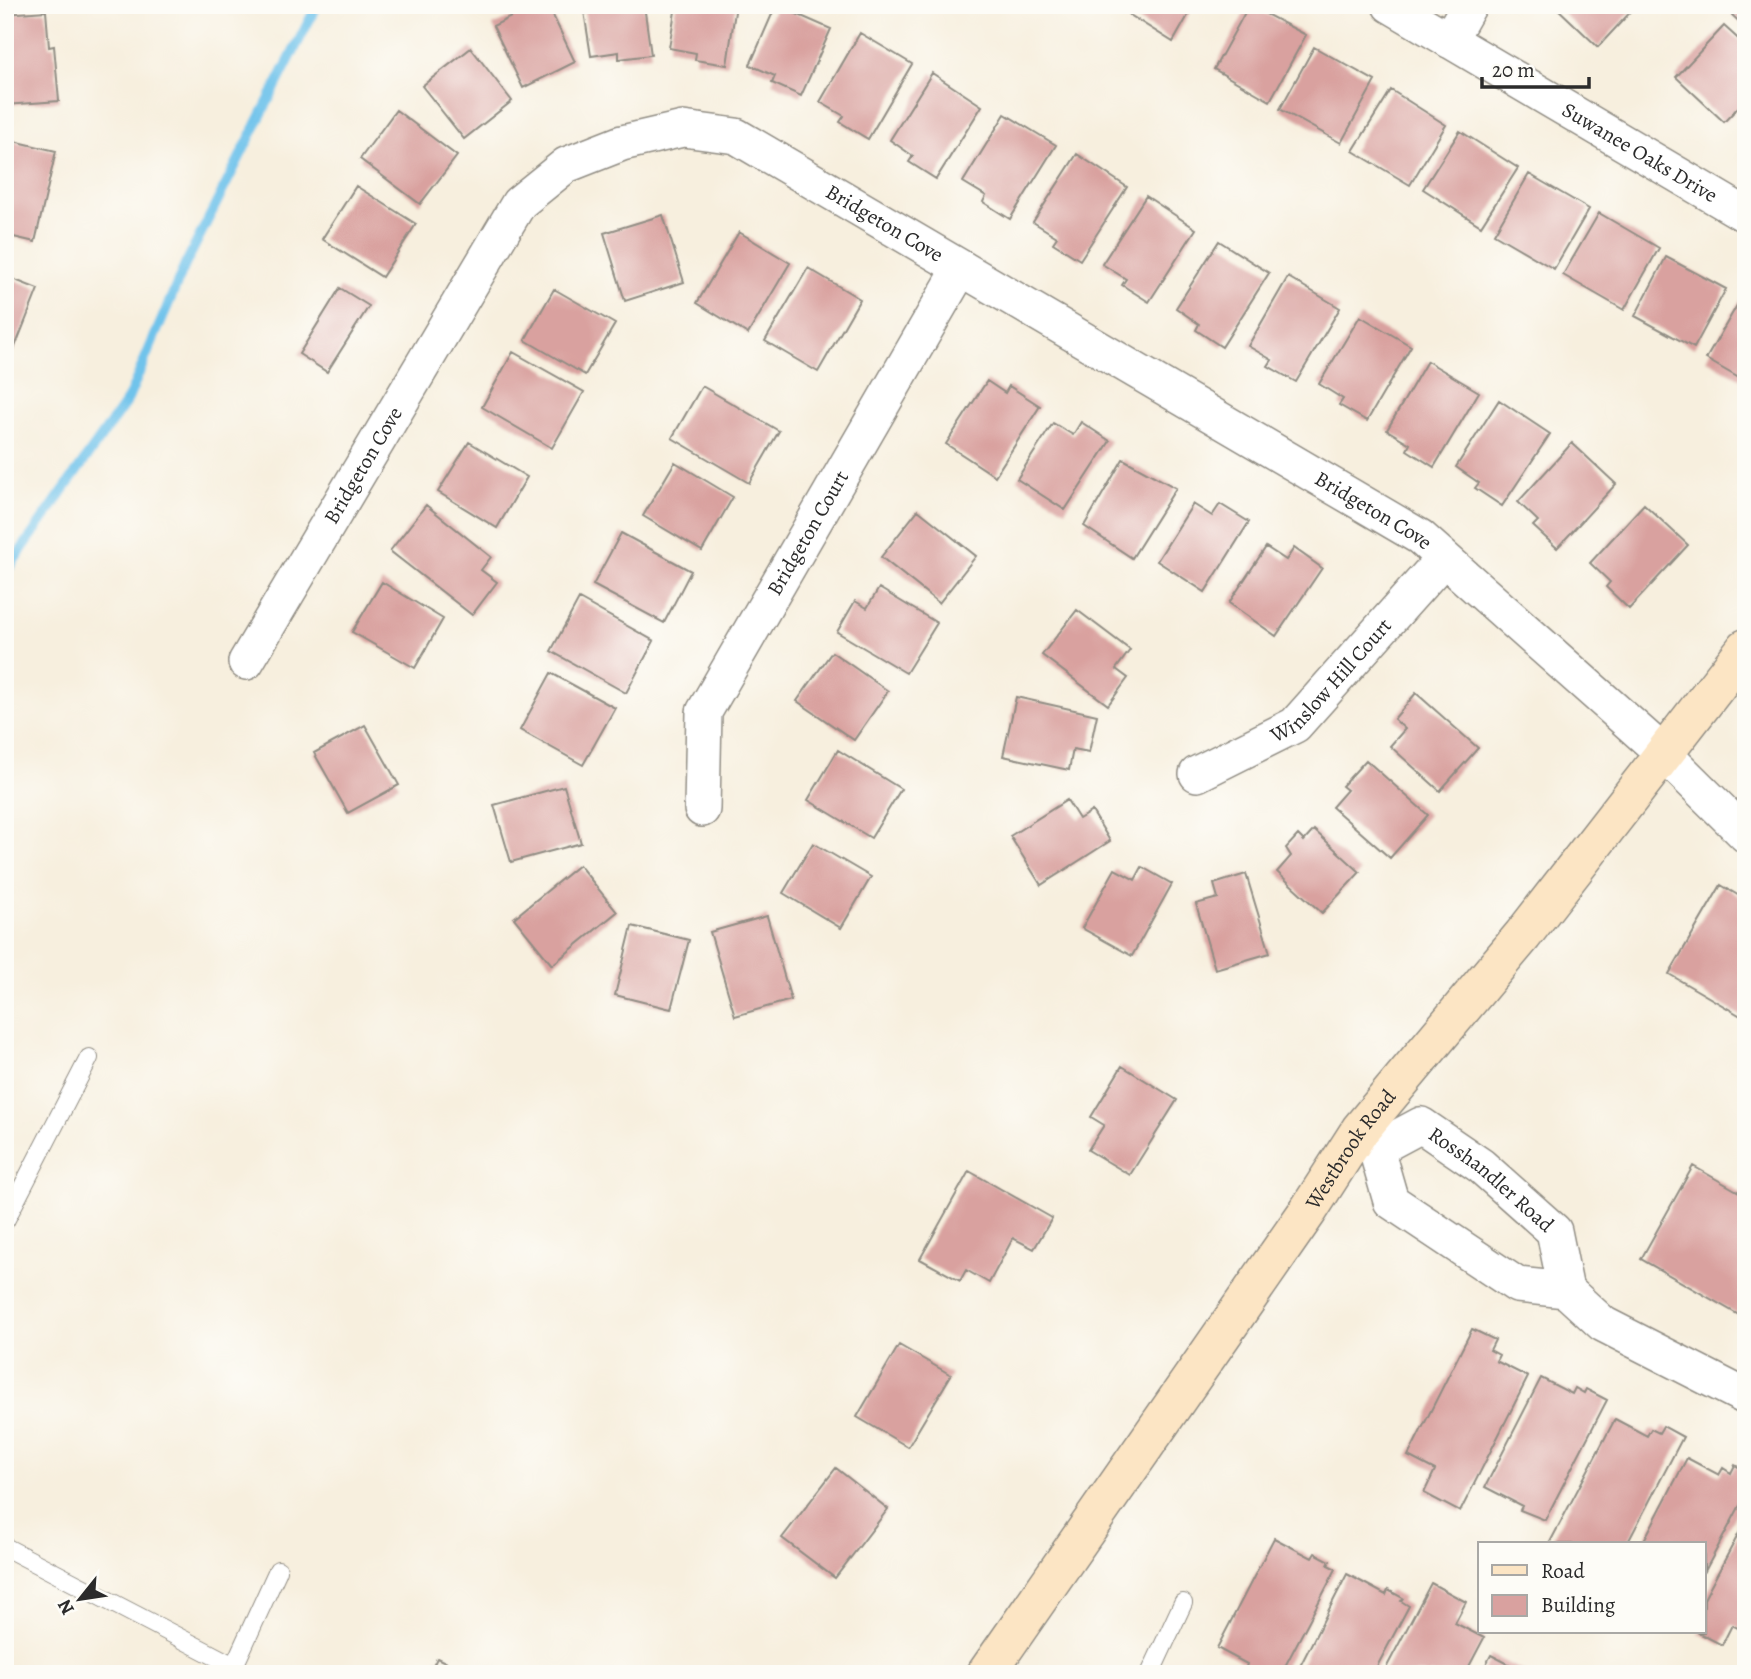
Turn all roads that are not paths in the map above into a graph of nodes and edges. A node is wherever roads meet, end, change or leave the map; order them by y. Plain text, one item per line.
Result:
1 (1390, 5) edge
2 (1469, 5) edge
3 (1449, 40) junction
4 (1746, 215) edge
5 (961, 268) junction
6 (1444, 559) junction
7 (1746, 648) edge
8 (246, 662) dead end
9 (1662, 752) junction
10 (1197, 774) dead end
11 (702, 809) dead end
12 (1746, 835) edge
13 (89, 1058) dead end
14 (1368, 1139) junction
15 (5, 1221) edge
16 (1566, 1290) junction
17 (1746, 1396) edge
18 (5, 1547) edge
19 (278, 1570) dead end
20 (1183, 1604) dead end
21 (233, 1670) edge
22 (986, 1674) edge
23 (1150, 1674) edge

1 - 3 street, Suwanee Oaks Drive
2 - 3 street
3 - 4 street, Suwanee Oaks Drive
5 - 6 street, Bridgeton Cove
5 - 8 street, Bridgeton Cove
5 - 11 street, Bridgeton Court
6 - 9 street, Bridgeton Cove
6 - 10 street, Winslow Hill Court
7 - 9 street, Westbrook Road
9 - 12 street, Bridgeton Cove
9 - 14 street, Westbrook Road
13 - 15 lane
14 - 16 street
14 - 16 street, Rosshandler Road
14 - 22 street, Westbrook Road
16 - 17 street
18 - 21 lane
19 - 21 lane
20 - 23 lane

